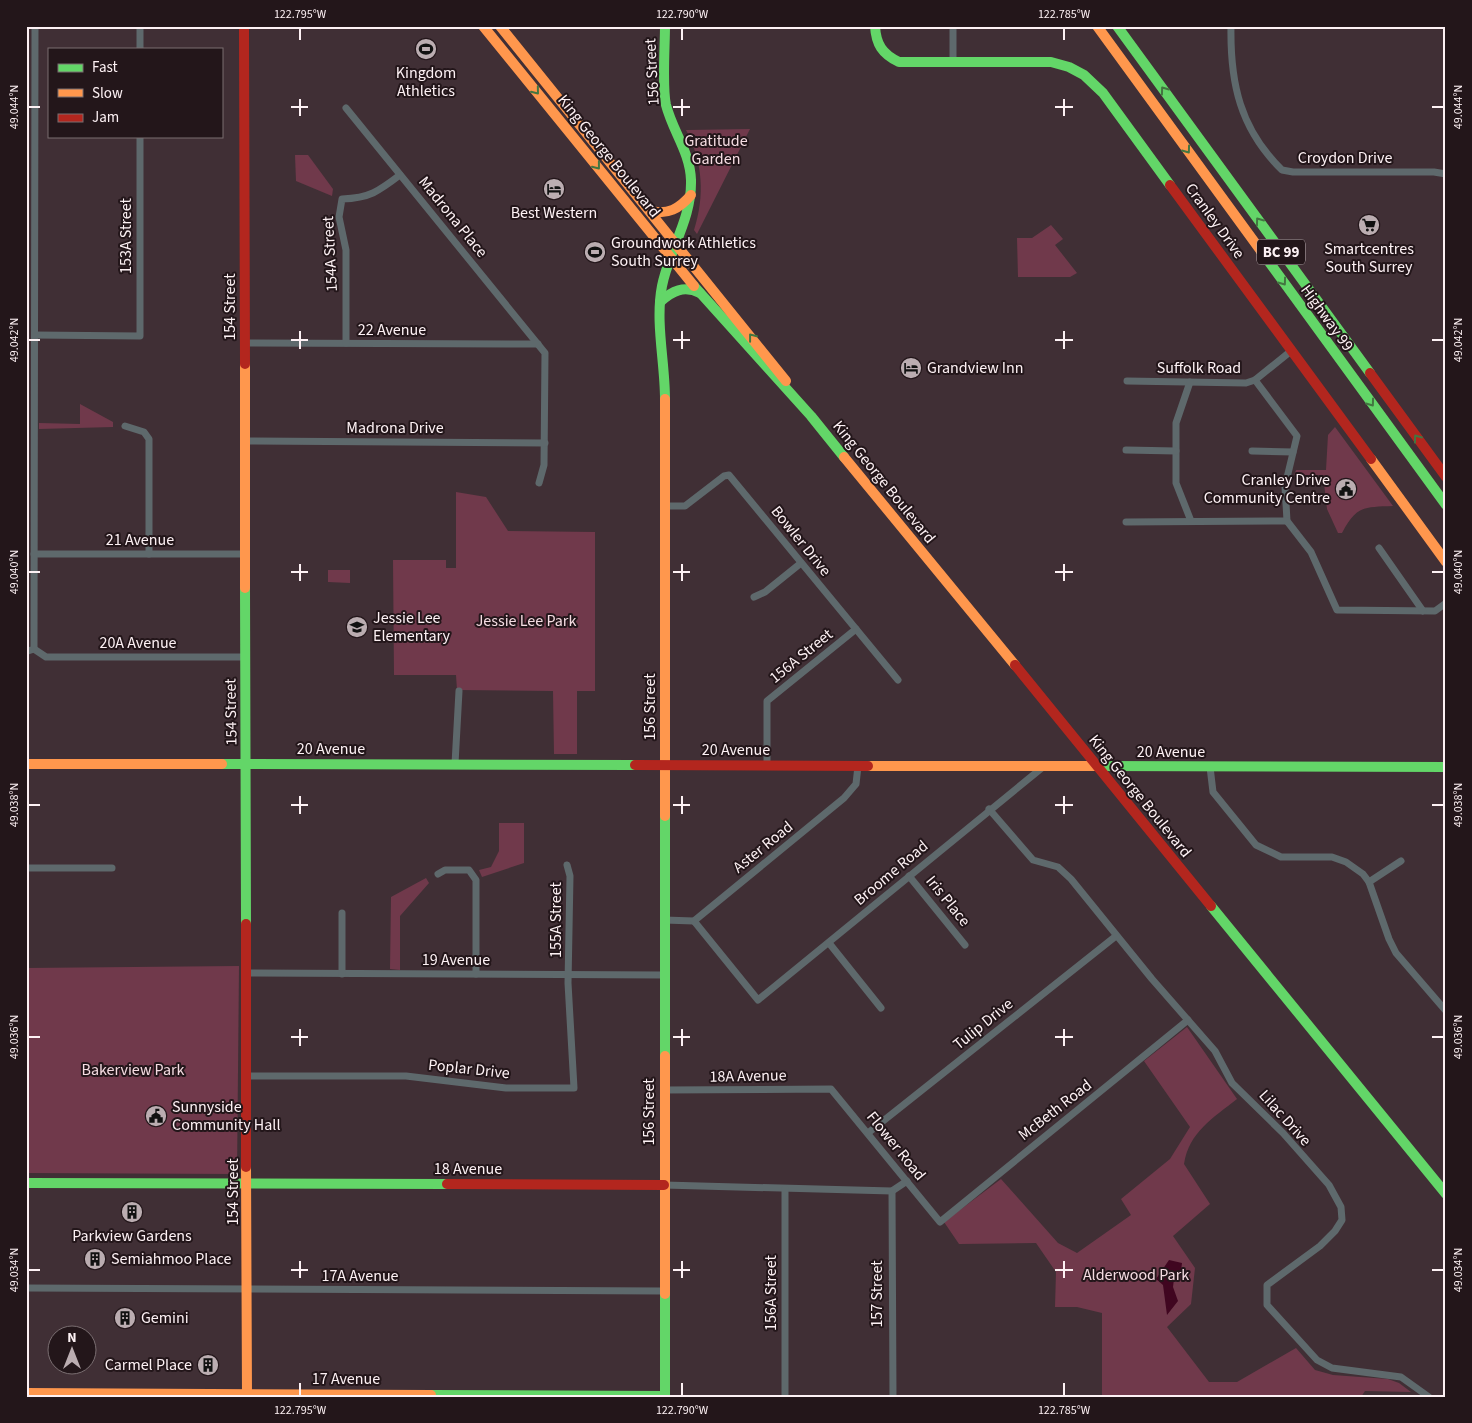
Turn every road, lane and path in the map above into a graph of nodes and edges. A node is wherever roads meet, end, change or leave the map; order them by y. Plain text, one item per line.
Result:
1 (35, 26) edge
2 (140, 26) edge
3 (244, 26) edge
4 (483, 26) edge
5 (500, 26) edge
6 (665, 26) edge
7 (875, 26) edge
8 (953, 26) edge
9 (1096, 26) edge
10 (1117, 26) edge
11 (1231, 26) edge
12 (496, 42) junction
13 (140, 48) edge
14 (953, 62) junction
15 (541, 78) junction
16 (346, 108) dead end
17 (556, 115) junction
18 (140, 138) edge
19 (594, 142) junction
20 (1446, 174) edge
21 (400, 175) junction
22 (691, 195) junction
23 (650, 211) junction
24 (677, 244) junction
25 (672, 256) junction
26 (701, 294) junction
27 (660, 302) junction
28 (35, 335) junction
29 (245, 343) junction
30 (346, 343) junction
31 (538, 344) junction
32 (1291, 351) junction
33 (1255, 380) junction
34 (1127, 381) dead end
35 (1190, 382) junction
36 (811, 416) junction
37 (26, 421) edge
38 (35, 421) junction
39 (125, 426) dead end
40 (245, 441) junction
41 (545, 443) junction
42 (1126, 450) dead end
43 (1176, 451) junction
44 (1252, 451) dead end
45 (1294, 452) junction
46 (1446, 477) edge
47 (538, 483) dead end
48 (1446, 505) edge
49 (665, 506) junction
50 (30, 510) edge
51 (1287, 521) junction
52 (1126, 522) dead end
53 (1191, 522) junction
54 (1379, 548) dead end
55 (34, 554) junction
56 (148, 554) junction
57 (245, 554) junction
58 (1446, 562) edge
59 (801, 563) junction
60 (754, 597) dead end
61 (1446, 603) edge
62 (1423, 611) junction
63 (856, 630) junction
64 (245, 657) junction
65 (898, 680) dead end
66 (458, 691) dead end
67 (26, 764) edge
68 (246, 764) junction
69 (455, 764) junction
70 (665, 765) junction
71 (767, 766) junction
72 (858, 766) junction
73 (1043, 767) junction
74 (1096, 767) junction
75 (1210, 767) junction
76 (1446, 768) edge
77 (989, 809) junction
78 (1401, 861) dead end
79 (567, 865) dead end
80 (26, 868) edge
81 (112, 868) dead end
82 (438, 874) dead end
83 (909, 876) junction
84 (1369, 882) junction
85 (342, 913) dead end
86 (664, 920) junction
87 (694, 921) junction
88 (1116, 936) junction
89 (829, 943) junction
90 (965, 944) dead end
91 (248, 973) junction
92 (342, 974) junction
93 (476, 974) junction
94 (569, 975) junction
95 (664, 975) junction
96 (881, 1008) dead end
97 (1446, 1011) edge
98 (1188, 1020) junction
99 (248, 1076) junction
100 (831, 1088) joint
101 (664, 1090) junction
102 (868, 1133) junction
103 (906, 1181) junction
104 (26, 1183) edge
105 (248, 1184) junction
106 (664, 1186) junction
107 (785, 1189) junction
108 (892, 1191) junction
109 (1446, 1194) edge
110 (940, 1222) joint
111 (26, 1288) edge
112 (248, 1290) junction
113 (664, 1290) junction
114 (26, 1393) edge
115 (247, 1395) edge
116 (665, 1396) edge
117 (785, 1397) edge
118 (893, 1397) edge
119 (1430, 1397) edge

1 - 28 street
2 - 13 street
3 - 29 main road, 154 Street
4 - 12 main road, King George Boulevard
5 - 15 main road, King George Boulevard
6 - 22 main road, 156 Street
7 - 14 main road, Cranley Drive
8 - 14 street
9 -> 48 main road, Highway 99 / BC 99
46 -> 10 main road, Highway 99 / BC 99
11 - 20 street, Croydon Drive
12 - 15 main road
12 -> 17 main road, King George Boulevard
14 - 32 main road, Cranley Drive
15 - 19 main road, King George Boulevard
16 - 21 street, Madrona Place
17 - 19 main road
17 -> 25 main road, King George Boulevard
18 - 28 street, 153A Street
19 - 23 main road, King George Boulevard
21 - 30 street, 154A Street
21 - 31 street, Madrona Place
22 - 23 main road
22 - 24 main road, 156 Street
23 - 24 main road, King George Boulevard
24 - 25 main road, 156 Street
36 -> 24 main road, King George Boulevard
25 - 26 main road, King George Boulevard
25 - 27 main road, 156 Street
26 - 27 main road
26 - 36 main road, King George Boulevard
27 - 49 main road, 156 Street
28 - 38 street
29 - 30 street, 22 Avenue
29 - 40 main road, 154 Street
30 - 31 street, 22 Avenue
31 - 41 street
32 - 33 street, Suffolk Road
32 - 58 main road, Cranley Drive
33 - 35 street, Suffolk Road
33 - 45 street
34 - 35 street, Suffolk Road
35 - 43 street
36 - 74 main road, King George Boulevard
37 - 38 street
38 - 50 street
39 - 56 street
40 - 41 street, Madrona Drive
40 - 57 main road, 154 Street
41 - 47 street
42 - 43 street
43 - 53 street
44 - 45 street
45 - 51 street
49 - 59 street, Bowler Drive
49 - 70 main road, 156 Street
50 - 55 street
51 - 53 street
51 - 62 street
52 - 53 street
54 - 62 street
55 - 56 street, 21 Avenue
55 - 64 street, 20A Avenue
56 - 57 street, 21 Avenue
57 - 64 main road, 154 Street
59 - 60 street
59 - 63 street, Bowler Drive
61 - 62 street
63 - 65 street, Bowler Drive
63 - 71 street, 156A Street
64 - 68 main road, 154 Street
66 - 69 street
67 - 68 main road, 20 Avenue
68 - 69 main road, 20 Avenue
68 - 91 main road, 154 Street
69 - 70 main road, 20 Avenue
70 - 71 main road, 20 Avenue
70 - 86 main road, 156 Street
71 - 72 main road, 20 Avenue
72 - 73 main road, 20 Avenue
72 - 87 street, Aster Road
73 - 74 main road, 20 Avenue
73 - 77 street, Broome Road
74 - 75 main road, 20 Avenue
74 - 109 main road, King George Boulevard
75 - 76 main road, 20 Avenue
75 - 84 street
77 - 83 street, Broome Road
77 - 88 street, Lilac Drive
78 - 84 street
79 - 94 street, 155A Street
80 - 81 street
82 - 93 street
83 - 89 street, Broome Road
83 - 90 street, Iris Place
84 - 97 street
85 - 92 street
86 - 87 street
86 - 95 main road, 156 Street
87 - 89 street, Broome Road
88 - 98 street, Lilac Drive
88 - 102 street, Tulip Drive
89 - 96 street
91 - 92 street, 19 Avenue
91 - 99 main road, 154 Street
92 - 93 street, 19 Avenue
93 - 94 street, 19 Avenue
94 - 95 street, 19 Avenue
94 - 99 street, Poplar Drive
95 - 101 main road, 156 Street
98 - 110 street, McBeth Road
98 - 119 street, Lilac Drive
99 - 105 main road, 154 Street
100 - 101 street, 18A Avenue
100 - 102 street, Flower Road
101 - 106 main road, 156 Street
102 - 103 street, Flower Road
103 - 108 street
103 - 110 street, Flower Road
104 - 105 main road, 18 Avenue
105 - 106 main road, 18 Avenue
105 - 112 main road, 154 Street
106 - 107 street, 18 Avenue
106 - 113 main road, 156 Street
107 - 108 street, 18 Avenue
107 - 117 street, 156A Street
108 - 118 street, 157 Street
111 - 112 street, 17A Avenue
112 - 113 street, 17A Avenue
112 - 115 main road, 154 Street
113 - 116 main road, 156 Street
114 - 115 main road, 17 Avenue
115 - 116 main road, 17 Avenue

